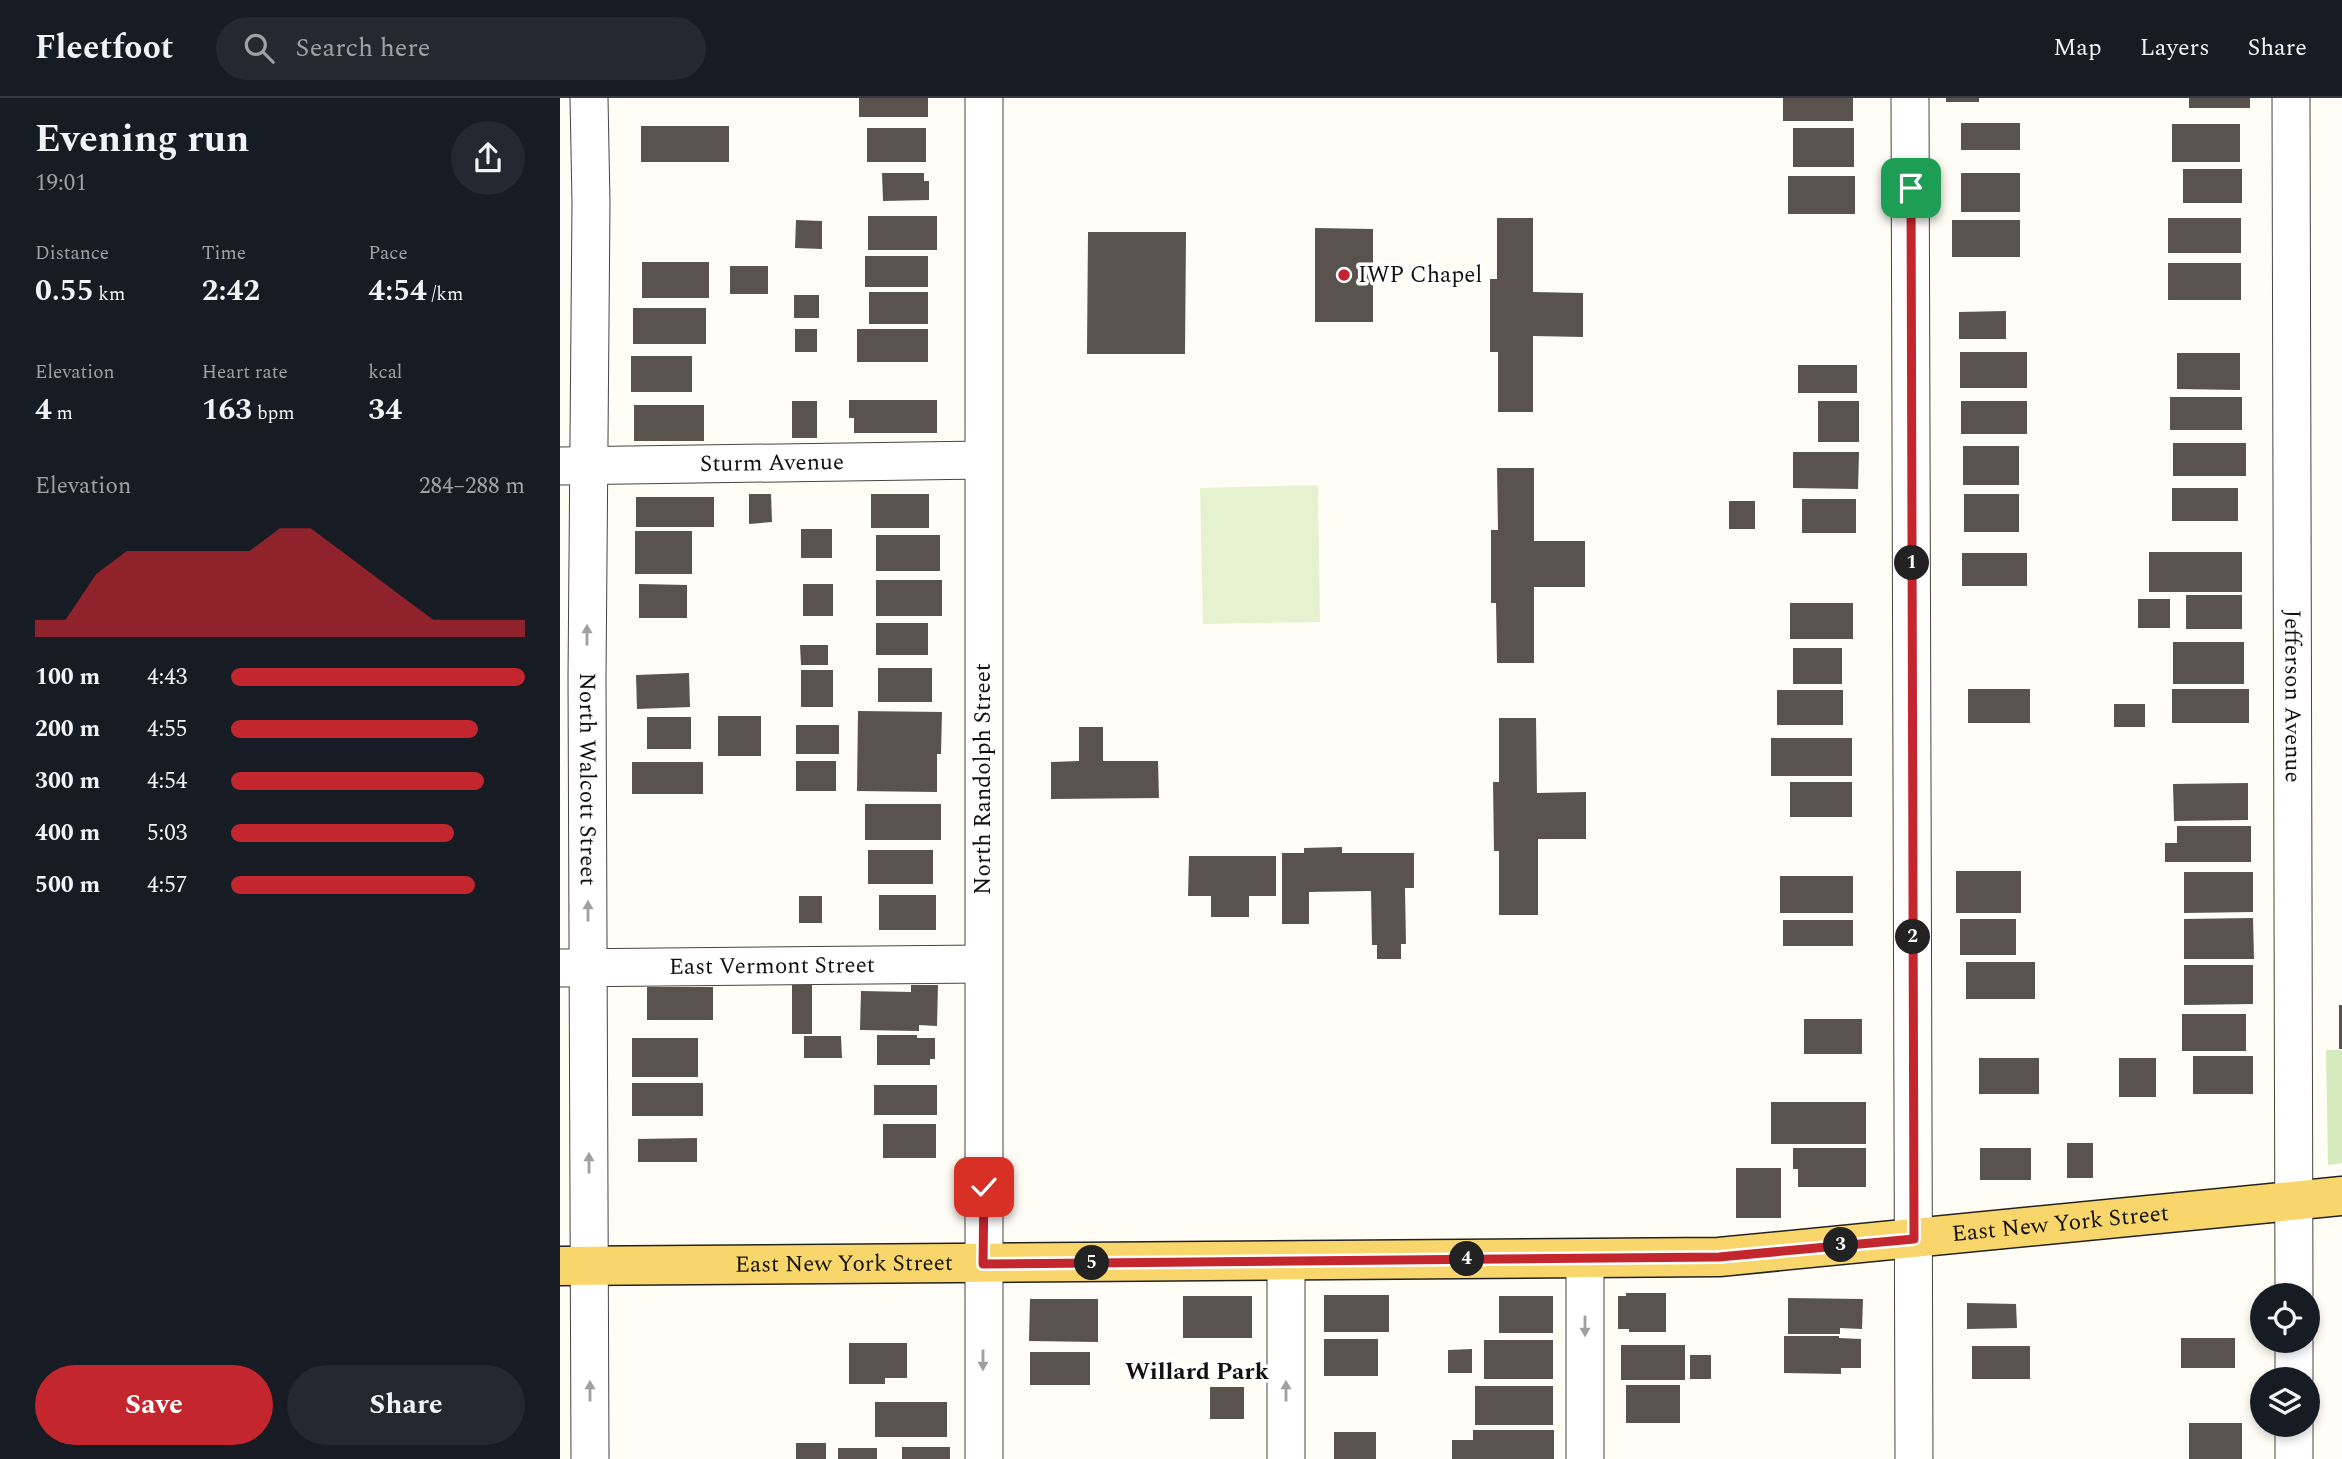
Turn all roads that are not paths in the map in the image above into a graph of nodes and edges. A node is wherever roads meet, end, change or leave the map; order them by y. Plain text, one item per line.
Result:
1 (589, 98) edge
2 (984, 98) edge
3 (1910, 98) edge
4 (2291, 98) edge
5 (983, 460) junction
6 (574, 466) edge
7 (983, 964) junction
8 (574, 968) edge
9 (2342, 1196) edge
10 (2294, 1201) junction
11 (1914, 1239) junction
12 (1585, 1258) junction
13 (1286, 1261) junction
14 (983, 1264) junction
15 (575, 1266) edge
16 (2294, 1283) edge
17 (2294, 1437) edge
18 (590, 1459) edge
19 (984, 1459) edge
20 (1286, 1459) edge
21 (1585, 1459) edge
22 (1913, 1459) edge
23 (2294, 1459) edge

1 - 6 street, North Walcott Street
2 - 5 street, North Randolph Street
3 - 11 street
4 - 10 street, Jefferson Avenue
5 - 6 street, Sturm Avenue
5 - 7 street, North Randolph Street
8 -> 6 street, North Walcott Street
7 - 8 street, East Vermont Street
7 - 14 street, North Randolph Street
15 -> 8 street, North Walcott Street
9 - 10 main road, East New York Street
10 - 11 main road, East New York Street
10 - 16 street, Jefferson Avenue
11 - 12 main road, East New York Street
11 - 22 street
12 - 13 main road, East New York Street
12 -> 21 street
13 - 14 main road, East New York Street
20 -> 13 street
14 - 15 main road, East New York Street
14 -> 19 street, North Randolph Street
18 -> 15 street, North Walcott Street
17 - 23 street

